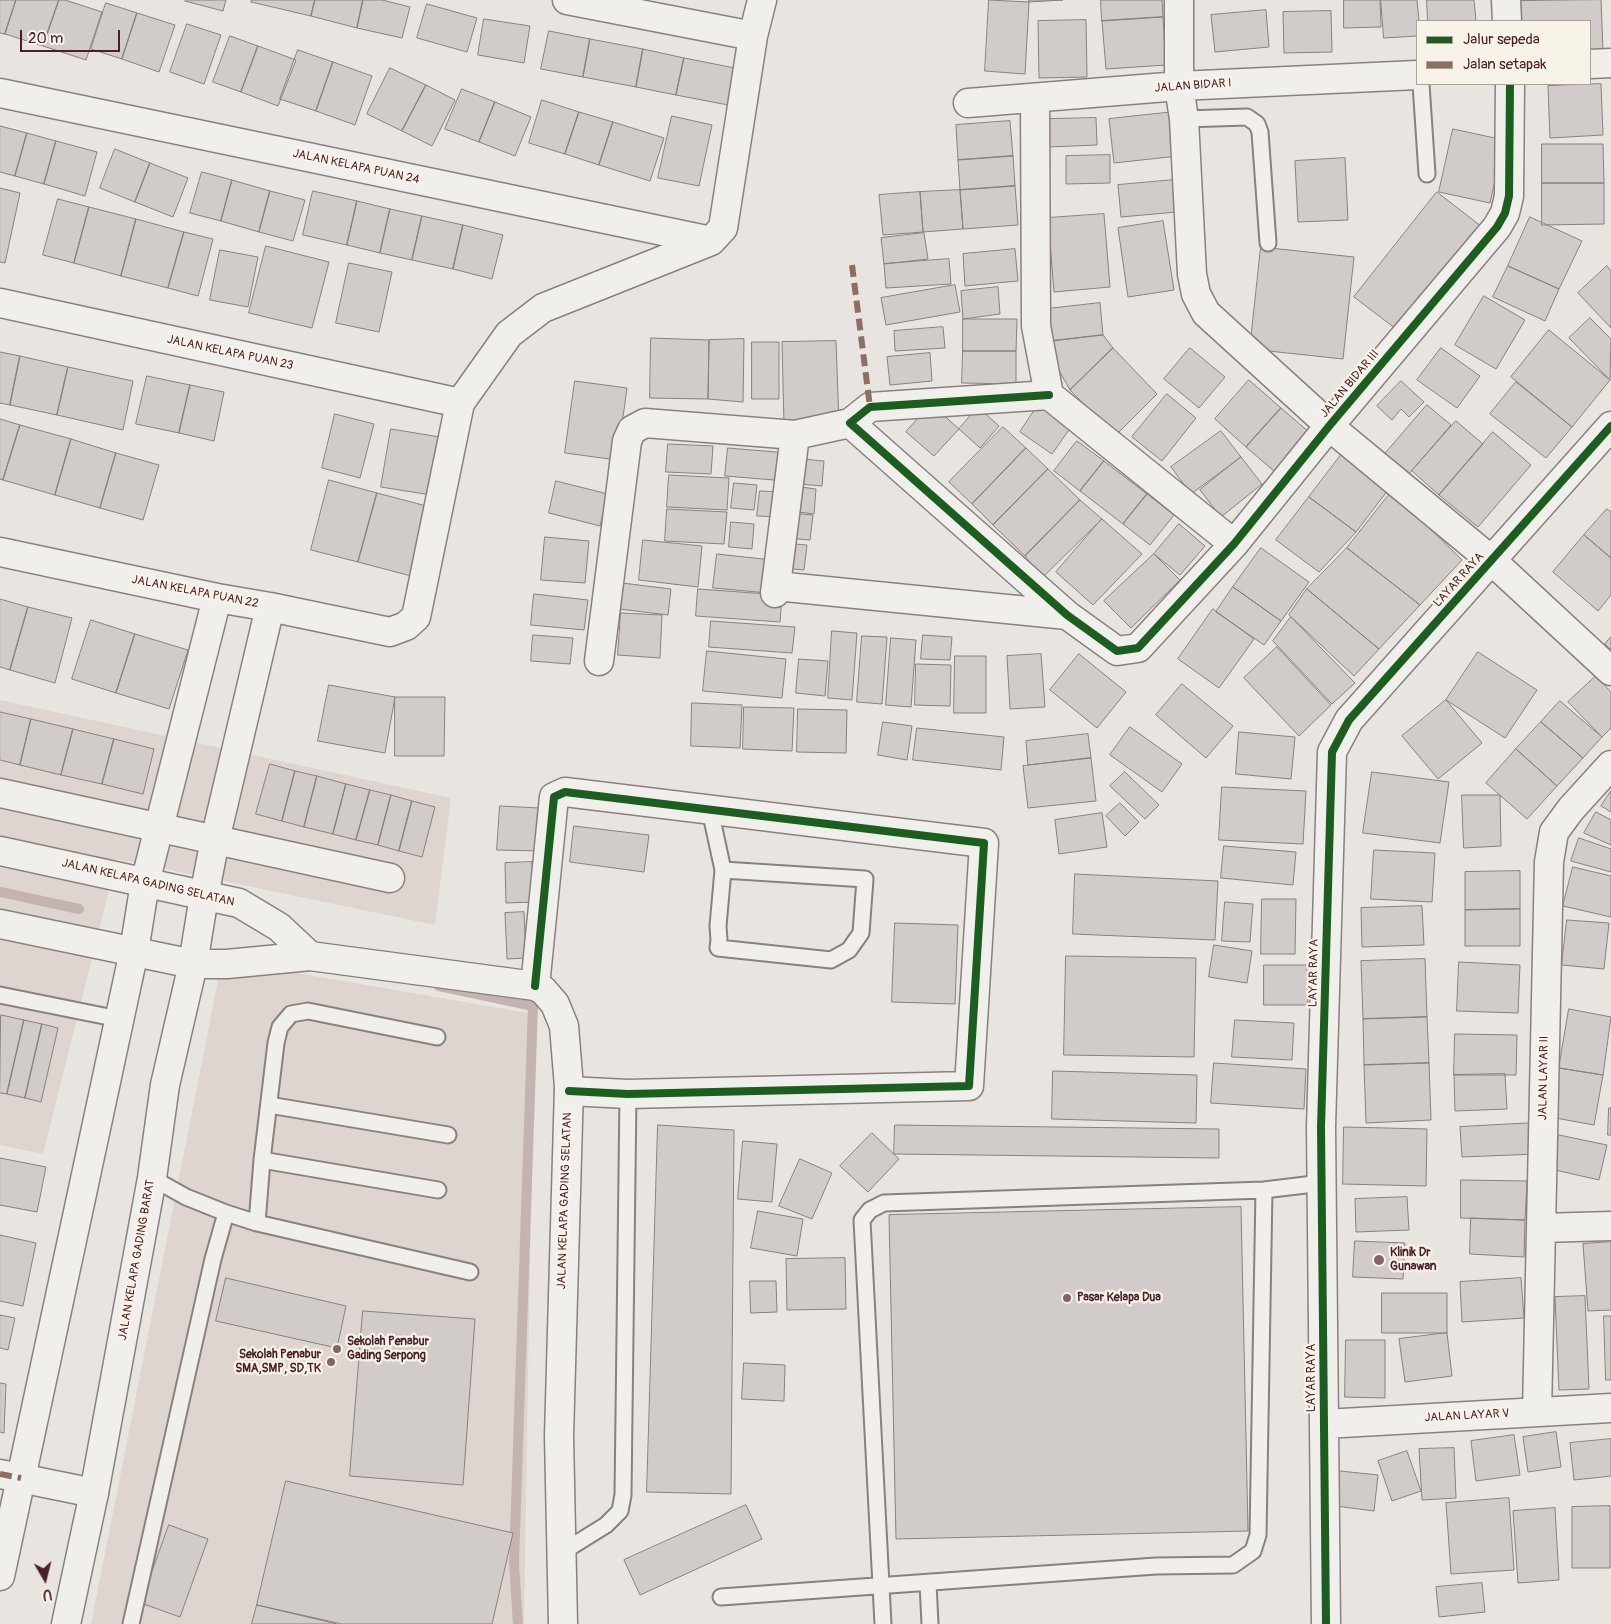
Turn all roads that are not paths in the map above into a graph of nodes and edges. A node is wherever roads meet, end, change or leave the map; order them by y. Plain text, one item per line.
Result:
1 (568, 0) edge
2 (762, 0) edge
3 (1179, 0) edge
4 (1506, 0) edge
5 (1507, 20) edge
6 (753, 36) junction
7 (1611, 63) edge
8 (1591, 64) edge
9 (1416, 75) edge
10 (1421, 85) edge
11 (1510, 85) edge
12 (1179, 86) junction
13 (0, 93) edge
14 (1034, 99) junction
15 (968, 103) dead end
16 (1184, 119) junction
17 (1427, 174) dead end
18 (711, 242) junction
19 (1268, 243) dead end
20 (0, 303) edge
21 (1049, 395) junction
22 (460, 403) junction
23 (850, 423) junction
24 (1330, 426) junction
25 (1611, 426) edge
26 (795, 435) junction
27 (1234, 544) junction
28 (0, 552) edge
29 (1491, 560) junction
30 (216, 598) junction
31 (270, 607) junction
32 (1067, 615) junction
33 (599, 661) dead end
34 (1611, 672) edge
35 (1611, 765) edge
36 (0, 793) edge
37 (710, 810) junction
38 (159, 827) junction
39 (215, 840) junction
40 (0, 851) edge
41 (723, 870) junction
42 (390, 878) dead end
43 (144, 883) junction
44 (204, 896) junction
45 (0, 924) edge
46 (134, 951) junction
47 (310, 956) junction
48 (194, 964) junction
49 (536, 986) junction
50 (0, 995) edge
51 (119, 1019) junction
52 (438, 1038) dead end
53 (569, 1091) junction
54 (628, 1094) junction
55 (269, 1105) junction
56 (448, 1134) dead end
57 (262, 1160) junction
58 (152, 1178) junction
59 (1322, 1183) junction
60 (438, 1190) dead end
61 (1264, 1190) junction
62 (226, 1213) junction
63 (257, 1223) junction
64 (1611, 1226) edge
65 (1541, 1228) junction
66 (470, 1272) dead end
67 (1611, 1408) edge
68 (1537, 1412) junction
69 (1324, 1424) junction
70 (10, 1476) edge
71 (94, 1493) junction
72 (562, 1553) junction
73 (0, 1576) edge
74 (928, 1583) junction
75 (880, 1584) junction
76 (720, 1597) dead end
77 (66, 1624) edge
78 (131, 1624) edge
79 (563, 1624) edge
80 (883, 1624) edge
81 (930, 1624) edge
82 (1326, 1624) edge

1 - 6 street
2 - 6 street
3 - 12 street
4 - 5 street
6 - 18 street
7 - 8 street
9 - 12 street, JALAN BIDAR I
10 - 17 lane
11 - 24 street, JALAN BIDAR III
12 - 14 street, JALAN BIDAR I
12 - 16 street
13 - 18 street, JALAN KELAPA PUAN 24
14 - 15 street, JALAN BIDAR I
14 - 21 street
16 - 19 lane
16 - 24 street
18 - 22 street
20 - 22 street, JALAN KELAPA PUAN 23
21 - 23 street
21 - 27 street
22 - 31 street, JALAN KELAPA PUAN 22
23 - 26 street
23 - 32 street
24 - 27 street, JALAN BIDAR III
24 - 29 street
25 - 29 street, LAYAR RAYA
26 - 32 street
26 - 33 street
27 - 32 street, JALAN BIDAR III
28 - 30 street, JALAN KELAPA PUAN 22
29 - 34 street
29 - 59 street, LAYAR RAYA
30 - 31 street, JALAN KELAPA PUAN 22
30 - 38 street
31 - 39 street, JALAN KELAPA GADING BARAT
35 - 65 street, JALAN LAYAR II
36 - 38 street
37 - 41 lane
37 - 49 street
37 - 54 street
38 - 39 street
38 - 43 street
39 - 42 street
39 - 44 street, JALAN KELAPA GADING BARAT
40 - 43 street, JALAN KELAPA GADING SELATAN
41 - 41 lane
43 - 44 street, JALAN KELAPA GADING SELATAN
43 - 46 street
44 - 47 street, JALAN KELAPA GADING SELATAN
44 - 48 street, JALAN KELAPA GADING BARAT
45 - 46 street
46 - 48 street
46 - 51 street
47 - 48 street
47 - 49 street
48 - 58 street, JALAN KELAPA GADING BARAT
49 - 53 street, JALAN KELAPA GADING SELATAN
50 - 51 lane
51 - 70 street
52 - 55 lane
53 - 54 street
53 - 72 street, JALAN KELAPA GADING SELATAN
54 - 72 lane
55 - 56 lane
55 - 57 lane
57 - 60 lane
57 - 63 lane
58 - 62 lane
58 - 71 street, JALAN KELAPA GADING BARAT
59 - 61 lane
59 - 69 street, LAYAR RAYA
61 - 74 lane
61 - 75 lane
62 - 63 lane
62 - 78 lane
63 - 66 lane
64 - 65 street
65 - 68 street, JALAN LAYAR II
67 - 68 street, JALAN LAYAR V
68 - 69 street, JALAN LAYAR V
69 - 82 street, LAYAR RAYA
70 - 71 street
70 - 73 street
71 - 77 street, JALAN KELAPA GADING BARAT
72 - 79 street, JALAN KELAPA GADING SELATAN
74 - 75 lane
74 - 81 lane
75 - 76 lane
75 - 80 lane

